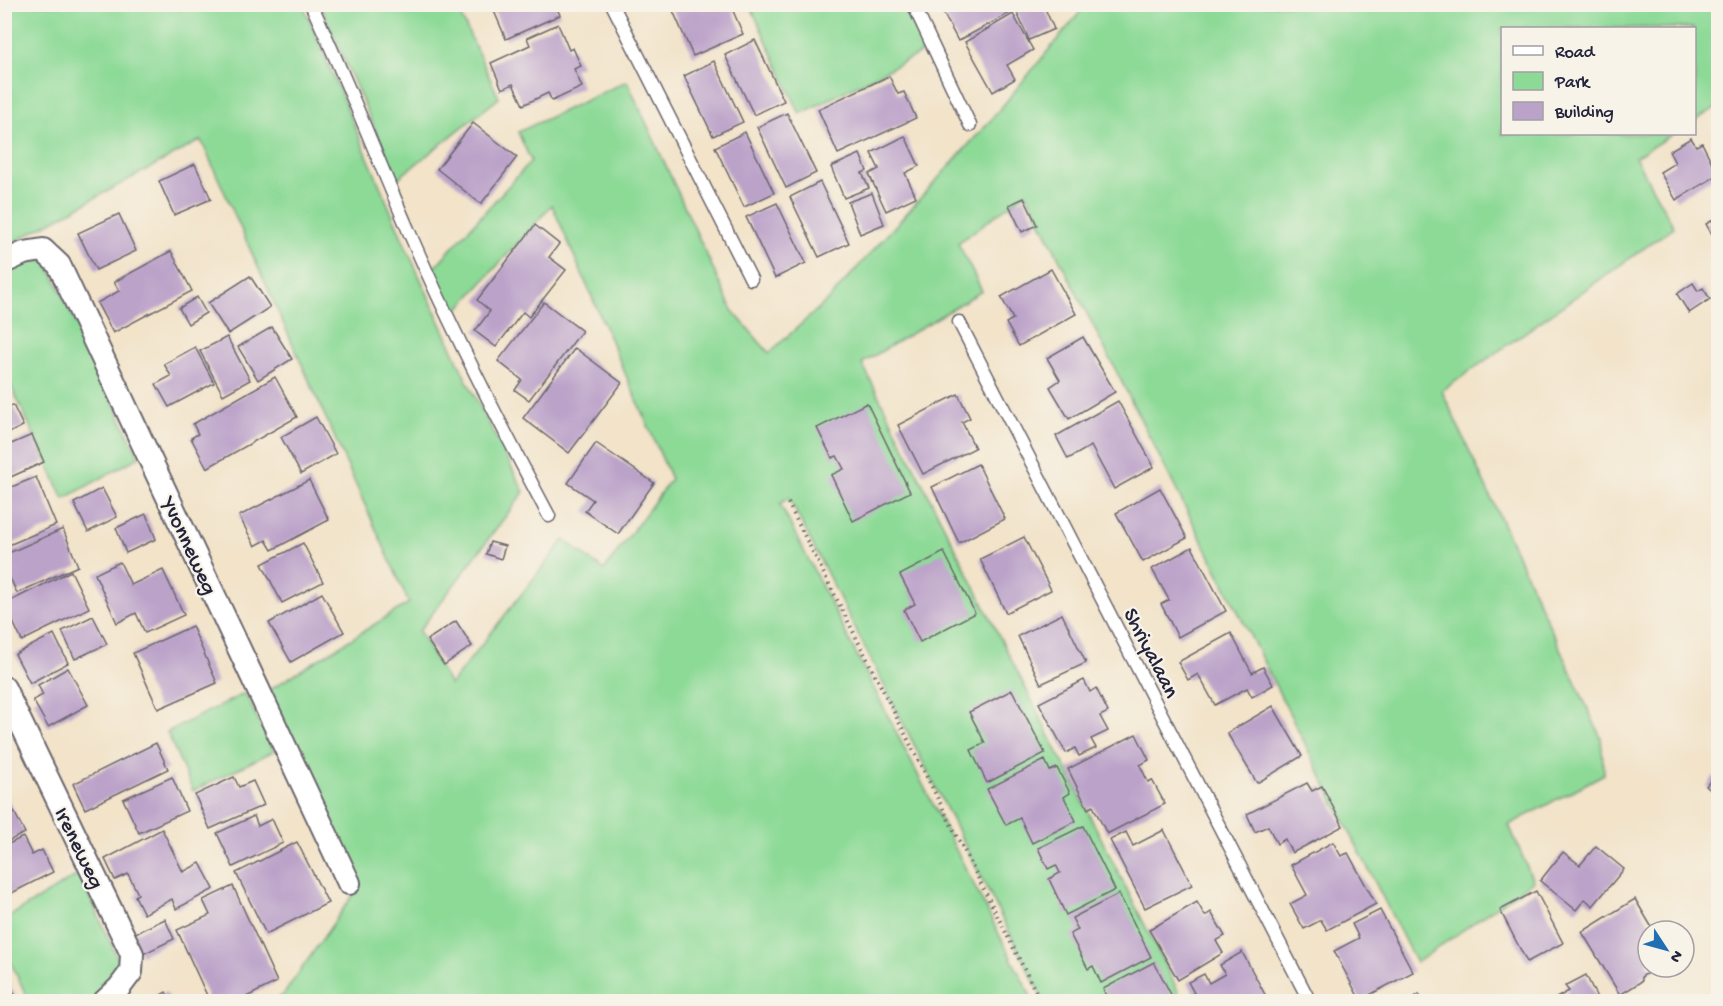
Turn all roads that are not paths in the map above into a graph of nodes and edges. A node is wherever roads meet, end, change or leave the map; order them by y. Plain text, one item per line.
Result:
1 (311, 4) edge
2 (612, 4) edge
3 (913, 4) edge
4 (970, 125) dead end
5 (4, 262) edge
6 (751, 279) dead end
7 (959, 322) dead end
8 (549, 516) dead end
9 (4, 688) edge
10 (349, 883) dead end
11 (104, 1002) edge
12 (1310, 1002) edge

1 - 8 lane
2 - 6 lane
3 - 4 lane
5 - 10 street, Yvonneweg
7 - 12 lane, Shriyalaan
9 - 11 street, Ireneweg

